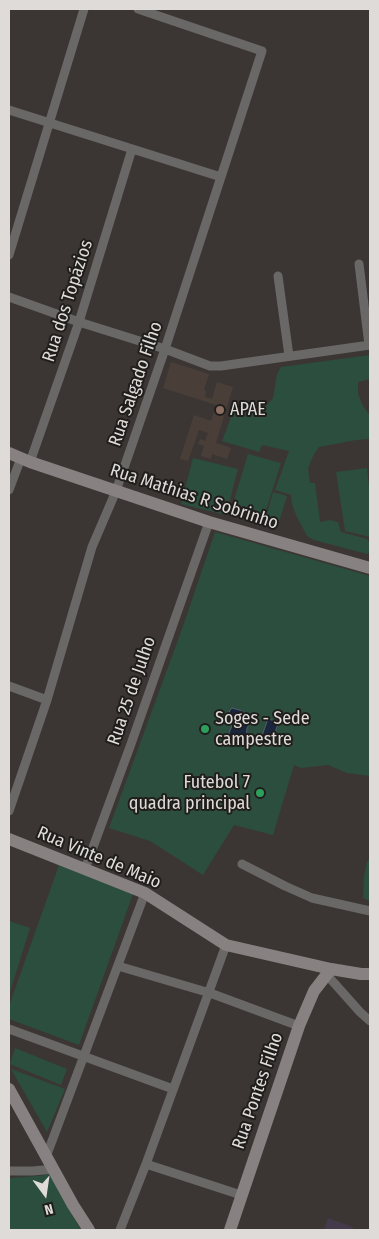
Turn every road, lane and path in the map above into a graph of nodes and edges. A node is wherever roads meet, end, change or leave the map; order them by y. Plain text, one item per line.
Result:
1 (84, 9) edge
2 (138, 9) edge
3 (9, 110) edge
4 (49, 122) junction
5 (132, 149) junction
6 (221, 177) junction
7 (9, 255) edge
8 (360, 264) dead end
9 (278, 276) dead end
10 (9, 297) edge
11 (79, 322) junction
12 (369, 345) edge
13 (165, 349) junction
14 (289, 356) junction
15 (20, 458) edge
16 (9, 490) edge
17 (116, 491) junction
18 (209, 522) junction
19 (370, 568) edge
20 (9, 686) edge
21 (47, 700) junction
22 (9, 811) edge
23 (9, 839) edge
24 (242, 864) dead end
25 (85, 869) junction
26 (146, 893) junction
27 (370, 911) edge
28 (226, 945) junction
29 (118, 966) junction
30 (329, 972) junction
31 (370, 974) edge
32 (210, 992) junction
33 (370, 1021) edge
34 (299, 1026) junction
35 (9, 1029) edge
36 (84, 1058) junction
37 (9, 1089) edge
38 (173, 1089) junction
39 (46, 1157) junction
40 (146, 1164) junction
41 (54, 1169) junction
42 (9, 1171) edge
43 (241, 1195) junction
44 (89, 1230) edge
45 (120, 1230) edge
46 (230, 1230) edge

1 - 4 street
2 - 6 street, Rua Salgado Filho
3 - 4 street
4 - 5 street
4 - 7 street
5 - 6 street
5 - 11 street, Rua dos Topázios
6 - 13 street, Rua Salgado Filho
8 - 12 street
9 - 14 street
10 - 11 street
11 - 13 street
11 - 15 street, Rua dos Topázios
12 - 14 street
13 - 14 street
13 - 17 street, Rua Salgado Filho
15 - 16 street, Rua dos Topázios
15 - 17 street, Rua Mathias R Sobrinho
17 - 18 street, Rua Mathias R Sobrinho
17 - 21 street, Rua Salgado Filho
18 - 19 street, Rua Mathias R Sobrinho
18 - 25 street, Rua 25 de Julho
20 - 21 street
21 - 22 street, Rua Salgado Filho
23 - 25 street, Rua Vinte de Maio
24 - 27 street
25 - 26 street, Rua Vinte de Maio
26 - 28 street, Rua Vinte de Maio
26 - 29 street
28 - 30 street, Rua Vinte de Maio
28 - 32 street
29 - 32 street
29 - 36 street
30 - 31 street, Rua Vinte de Maio
30 - 33 street
30 - 34 street, Rua Pontes Filho
32 - 34 street
32 - 38 street
34 - 43 street, Rua Pontes Filho
35 - 36 street
36 - 38 street
36 - 39 street
37 - 39 street
38 - 40 street
39 - 41 street
40 - 43 street
40 - 45 street
41 - 42 street
41 - 44 street
43 - 46 street, Rua Pontes Filho

